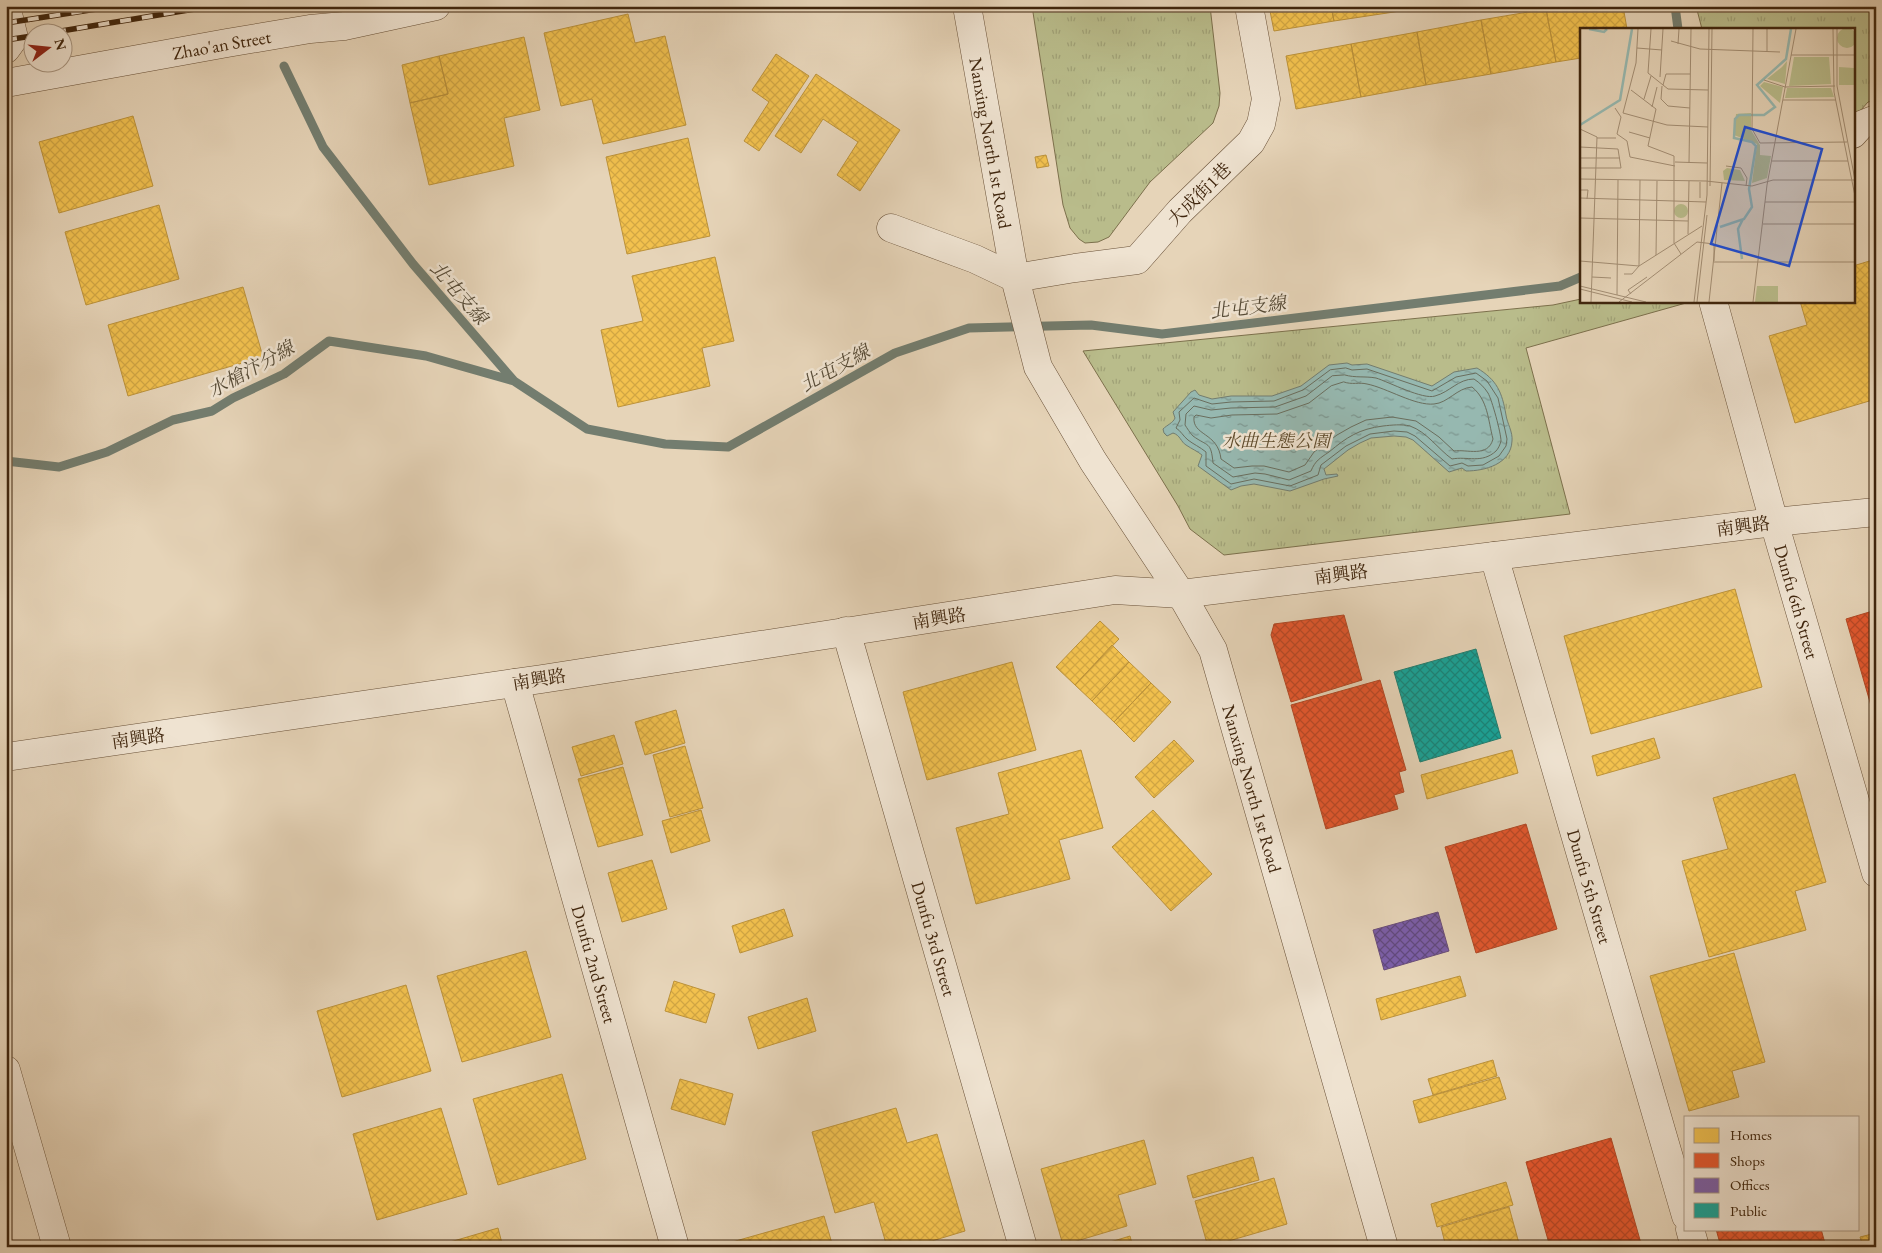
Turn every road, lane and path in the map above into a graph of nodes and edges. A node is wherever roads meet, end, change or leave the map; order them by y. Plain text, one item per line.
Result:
1 (6, 6) edge
2 (436, 6) edge
3 (967, 6) edge
4 (1249, 6) edge
5 (6, 49) edge
6 (6, 83) edge
7 (1876, 119) edge
8 (1854, 133) edge
9 (891, 228) dead end
10 (1015, 278) junction
11 (1713, 302) edge
12 (1876, 512) edge
13 (1774, 522) junction
14 (1494, 556) junction
15 (1181, 594) junction
16 (846, 631) junction
17 (515, 683) junction
18 (6, 757) edge
19 (1876, 873) edge
20 (6, 1070) edge
21 (1684, 1209) edge
22 (1690, 1230) edge
23 (57, 1247) edge
24 (675, 1247) edge
25 (1023, 1247) edge
26 (1384, 1247) edge
27 (1695, 1247) edge

1 - 5 street
2 - 6 street, Zhao'an Street
3 - 10 street, Nanxing North 1st Road
4 - 10 street, 大成街1巷
7 - 8 street
9 - 10 street
10 - 15 street, Nanxing North 1st Road
11 - 13 street, Dunfu 6th Street
12 - 13 street, 南興路
13 - 14 street, 南興路
13 - 19 street, Dunfu 6th Street
14 - 15 street, 南興路
14 - 21 street, Dunfu 5th Street
15 - 16 street, 南興路
15 - 26 street, Nanxing North 1st Road
16 - 17 street, 南興路
16 - 25 street, Dunfu 3rd Street
17 - 18 street, 南興路
17 - 24 street, Dunfu 2nd Street
20 - 23 street
22 - 27 street

